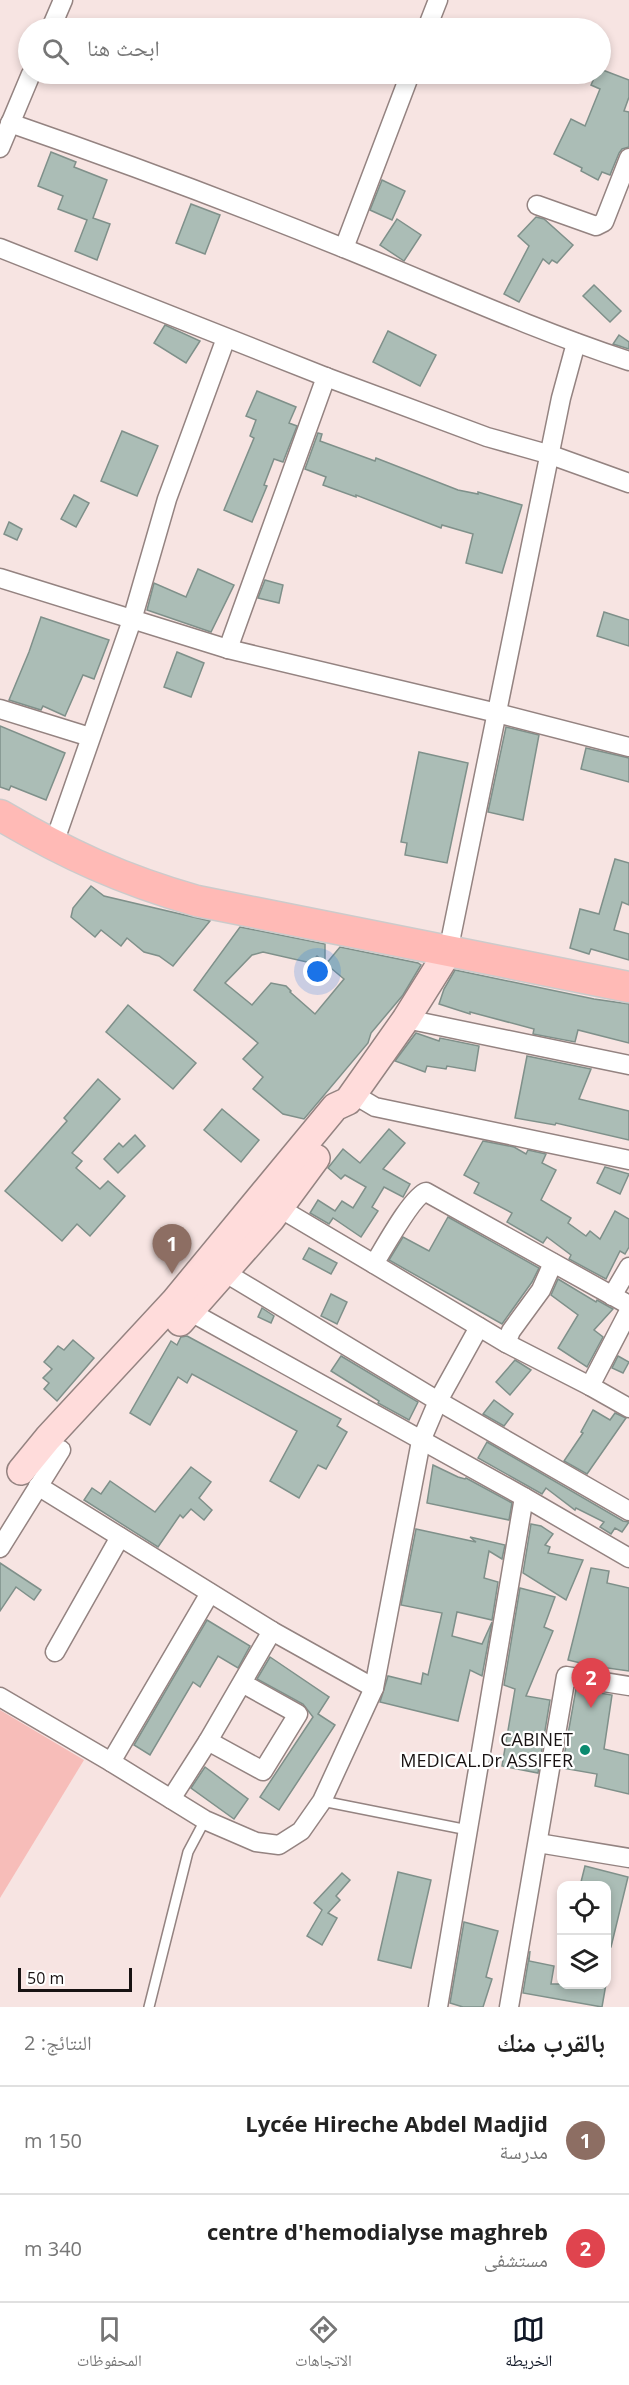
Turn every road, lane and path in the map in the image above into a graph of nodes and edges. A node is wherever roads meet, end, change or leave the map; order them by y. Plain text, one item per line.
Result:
1 (63, 0) edge
2 (438, 0) edge
3 (55, 18) edge
4 (431, 18) edge
5 (27, 84) edge
6 (406, 84) edge
7 (10, 123) junction
8 (0, 148) edge
9 (629, 158) edge
10 (537, 205) dead end
11 (0, 248) edge
12 (344, 248) junction
13 (226, 338) junction
14 (576, 343) junction
15 (629, 361) edge
16 (326, 377) junction
17 (551, 455) junction
18 (629, 483) edge
19 (0, 578) edge
20 (132, 620) junction
21 (228, 649) junction
22 (0, 709) edge
23 (497, 713) junction
24 (90, 737) junction
25 (629, 747) edge
26 (0, 815) edge
27 (53, 846) junction
28 (448, 952) junction
29 (629, 987) edge
30 (406, 1019) junction
31 (629, 1065) edge
32 (351, 1098) junction
33 (629, 1160) edge
34 (271, 1202) junction
35 (553, 1263) junction
36 (374, 1264) junction
37 (629, 1267) edge
38 (216, 1268) junction
39 (612, 1296) junction
40 (629, 1305) edge
41 (182, 1307) junction
42 (629, 1311) edge
43 (479, 1327) junction
44 (506, 1343) junction
45 (590, 1386) junction
46 (438, 1401) junction
47 (629, 1408) edge
48 (421, 1441) junction
49 (20, 1480) edge
50 (524, 1497) junction
51 (629, 1511) edge
52 (120, 1537) junction
53 (0, 1548) edge
54 (629, 1558) edge
55 (210, 1593) junction
56 (272, 1631) junction
57 (55, 1652) dead end
58 (242, 1683) junction
59 (629, 1686) edge
60 (374, 1688) junction
61 (0, 1697) edge
62 (208, 1741) junction
63 (111, 1762) junction
64 (171, 1799) junction
65 (322, 1801) junction
66 (205, 1820) junction
67 (468, 1830) junction
68 (538, 1843) junction
69 (629, 1858) edge
70 (149, 2007) edge
71 (438, 2007) edge
72 (509, 2007) edge

1 - 3 street
2 - 4 street
5 - 7 street
6 - 12 street
7 - 8 street
7 - 12 street
9 - 10 street
11 - 13 street
12 - 14 street
13 - 16 street
13 - 20 street
14 - 15 street
14 - 17 street
16 - 17 street
16 - 21 street
17 - 18 street
17 - 23 street
19 - 20 street
20 - 21 street
20 - 24 street
21 - 23 street
22 - 24 street
23 - 25 street
23 - 28 street
24 - 27 street
26 - 27 main road
27 - 28 main road
28 - 29 main road
28 - 30 street
30 - 31 street
30 - 32 street
32 - 33 street
32 - 34 street
34 - 36 street
34 - 38 street
35 - 36 street
35 - 39 street
35 - 44 street
36 - 43 street
37 - 39 street
38 - 41 street
38 - 46 street
39 - 40 street
41 - 48 street
41 - 49 street
41 - 49 street
42 - 45 street
43 - 44 street
43 - 46 street
44 - 45 street
45 - 47 street
46 - 48 street
46 - 51 street
48 - 50 street
48 - 60 street
49 - 52 street
49 - 53 street
50 - 54 street
50 - 67 street
52 - 55 street
52 - 57 street
55 - 56 street
55 - 63 street
56 - 58 street
56 - 60 street
58 - 62 street
58 - 62 street
59 - 68 street
60 - 65 street
61 - 63 street
62 - 64 street
63 - 64 street
64 - 66 street
65 - 66 street
65 - 67 lane
66 - 70 lane
67 - 71 street
68 - 69 street
68 - 72 street

